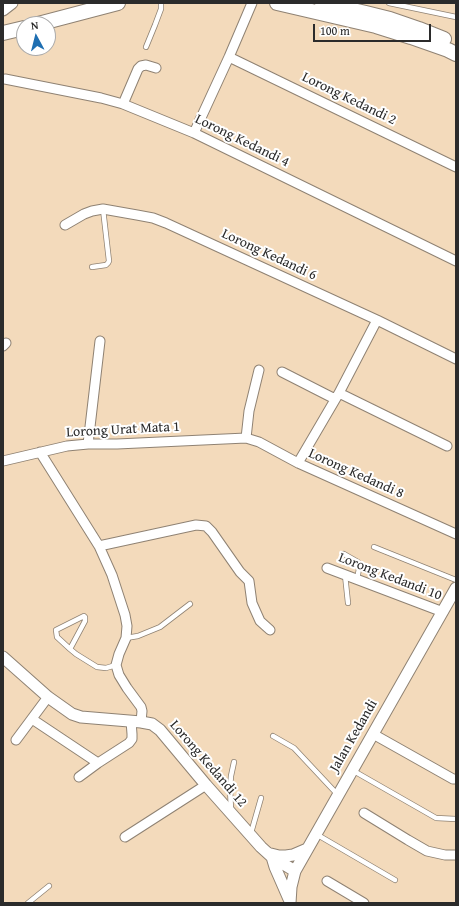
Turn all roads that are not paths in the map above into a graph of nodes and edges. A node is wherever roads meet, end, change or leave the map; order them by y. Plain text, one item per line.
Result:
1 (12, 3) edge
2 (118, 3) edge
3 (161, 3) edge
4 (252, 3) edge
5 (277, 3) edge
6 (322, 3) edge
7 (389, 3) edge
8 (345, 6) edge
9 (3, 10) edge
10 (456, 17) edge
11 (56, 19) edge
12 (16, 30) edge
13 (3, 33) edge
14 (456, 44) edge
15 (146, 47) dead end
16 (456, 54) edge
17 (229, 57) junction
18 (156, 68) dead end
19 (4, 79) dead end
20 (123, 104) junction
21 (194, 133) junction
22 (456, 167) edge
23 (103, 209) junction
24 (65, 225) dead end
25 (456, 261) edge
26 (92, 267) dead end
27 (377, 320) junction
28 (100, 341) dead end
29 (456, 359) edge
30 (259, 370) dead end
31 (282, 372) dead end
32 (337, 396) junction
33 (246, 438) junction
34 (88, 444) junction
35 (447, 446) dead end
36 (40, 452) junction
37 (3, 461) edge
38 (298, 463) junction
39 (456, 534) edge
40 (99, 546) junction
41 (374, 547) dead end
42 (344, 554) dead end
43 (327, 568) dead end
44 (344, 574) junction
45 (357, 579) junction
46 (456, 580) edge
47 (456, 588) edge
48 (348, 603) dead end
49 (190, 604) dead end
50 (443, 612) junction
51 (270, 630) dead end
52 (126, 638) junction
53 (70, 649) junction
54 (3, 657) edge
55 (116, 665) junction
56 (48, 697) junction
57 (32, 719) junction
58 (136, 721) junction
59 (373, 734) junction
60 (273, 736) dead end
61 (16, 740) dead end
62 (234, 762) dead end
63 (98, 763) junction
64 (352, 770) junction
65 (79, 778) dead end
66 (456, 779) edge
67 (206, 785) junction
68 (338, 795) junction
69 (261, 798) dead end
70 (364, 813) dead end
71 (231, 814) junction
72 (456, 819) edge
73 (316, 834) junction
74 (250, 835) junction
75 (125, 836) dead end
76 (307, 849) junction
77 (268, 854) junction
78 (456, 855) edge
79 (295, 871) junction
80 (395, 880) dead end
81 (327, 881) dead end
82 (49, 886) dead end
83 (290, 901) edge
84 (28, 903) edge
85 (364, 903) edge

1 - 9 street
2 - 11 main road
3 - 15 lane
4 - 17 street
5 - 16 main road
6 - 8 main road
7 - 10 lane
8 - 14 main road
12 - 13 main road
17 - 21 street
17 - 22 street, Lorong Kedandi 2
18 - 20 street
19 - 20 street, Lorong Kedandi 4
20 - 21 street, Lorong Kedandi 4
21 - 25 street, Lorong Kedandi 4
23 - 24 street, Lorong Kedandi 6
23 - 26 lane
23 - 27 street, Lorong Kedandi 6
27 - 29 street, Lorong Kedandi 6
27 - 32 street
28 - 34 street
30 - 33 street
31 - 32 street
32 - 35 street
32 - 38 street
33 - 34 street, Lorong Urat Mata 1
33 - 38 street, Lorong Kedandi 8
34 - 36 street, Lorong Urat Mata 1
36 - 37 street, Lorong Urat Mata 1
36 - 40 street
38 - 39 street, Lorong Kedandi 8
40 - 51 street
40 - 52 street
41 - 46 lane
42 - 45 lane
43 - 44 street, Lorong Kedandi 10
44 - 45 street, Lorong Kedandi 10
44 - 48 lane
45 - 50 street, Lorong Kedandi 10
47 - 50 street, Jalan Kedandi
49 - 52 lane
50 - 59 street, Jalan Kedandi
52 - 55 street
53 - 53 lane
53 - 55 lane
54 - 56 street, Lorong Kedandi 12
55 - 58 street
56 - 57 street
56 - 58 street, Lorong Kedandi 12
57 - 61 street
57 - 63 street
58 - 63 street
58 - 67 street, Lorong Kedandi 12
59 - 64 street, Jalan Kedandi
59 - 66 street
60 - 68 lane
62 - 71 lane
63 - 65 street
64 - 68 street, Jalan Kedandi
64 - 72 lane
67 - 71 street, Lorong Kedandi 12
67 - 75 street
68 - 73 street, Jalan Kedandi
69 - 74 lane
70 - 78 street
71 - 74 street, Lorong Kedandi 12
73 - 76 street, Jalan Kedandi
73 - 80 lane
74 - 77 street, Lorong Kedandi 12
76 - 77 street
76 - 79 street, Jalan Kedandi
77 - 79 street, Lorong Kedandi 12
77 - 83 street
79 - 83 street, Jalan Kedandi
81 - 85 street
82 - 84 lane

